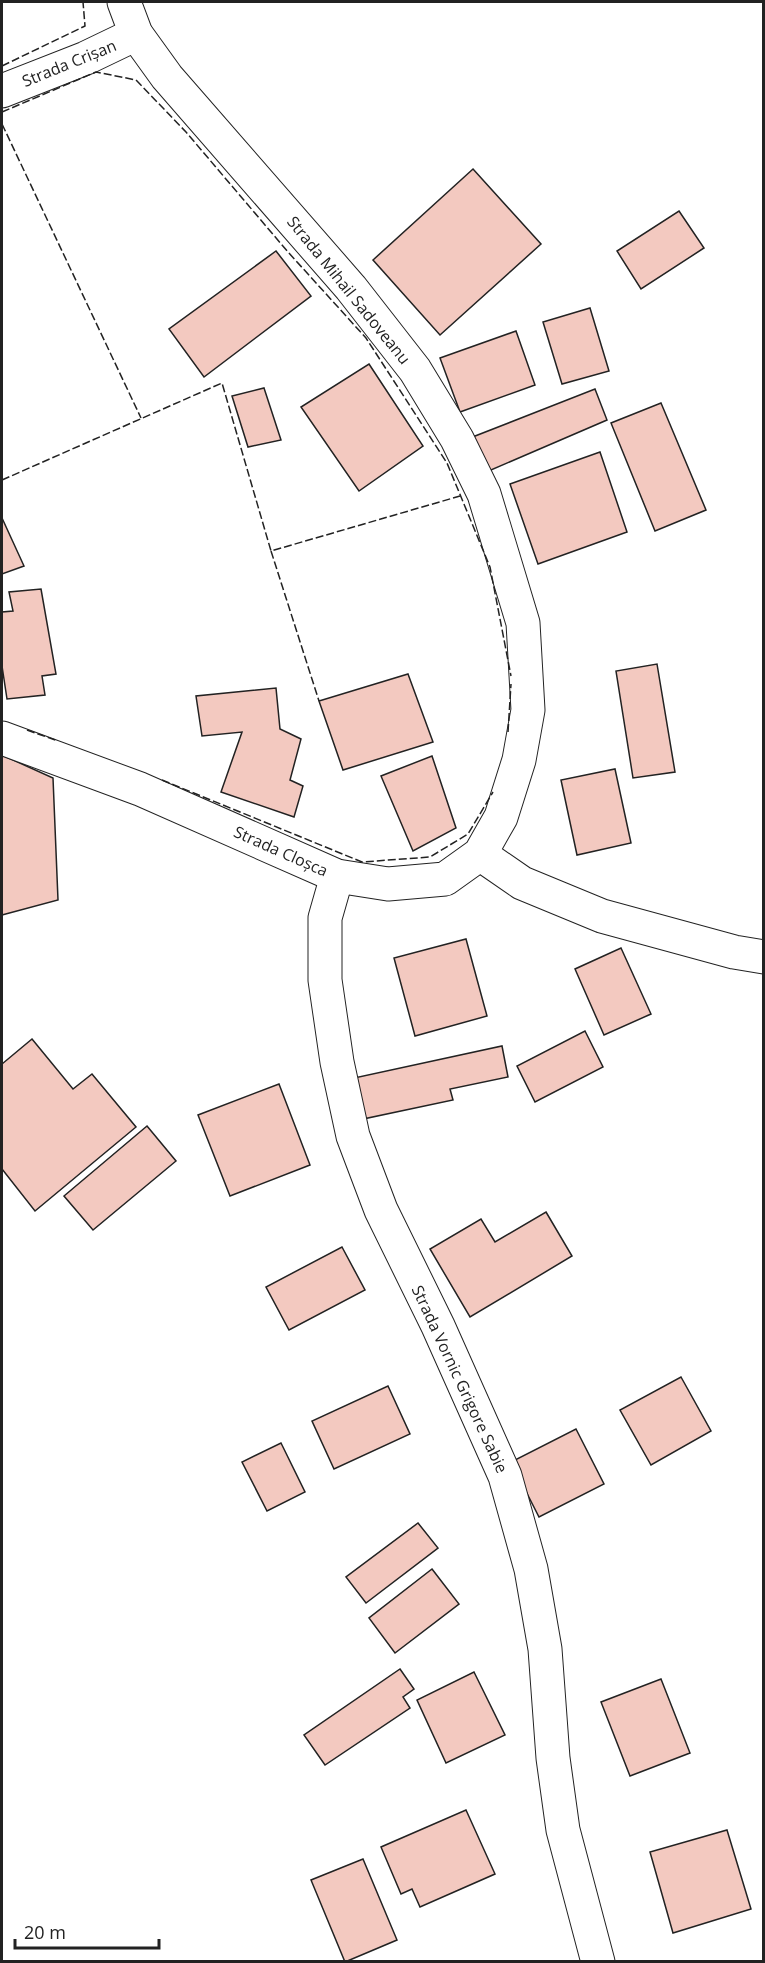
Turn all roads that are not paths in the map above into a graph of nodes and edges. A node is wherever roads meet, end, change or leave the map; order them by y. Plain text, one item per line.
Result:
1 (124, 2) edge
2 (136, 34) junction
3 (2, 91) edge
4 (2, 738) edge
5 (480, 854) junction
6 (336, 876) junction
7 (764, 957) edge
8 (598, 1962) edge

1 - 2 street, Strada Mihail Sadoveanu
2 - 3 street, Strada Crișan
2 - 5 street, Strada Mihail Sadoveanu
4 - 6 street, Strada Cloșca
5 - 6 street, Strada Cloșca
5 - 7 street
6 - 8 street, Strada Vornic Grigore Sabie

